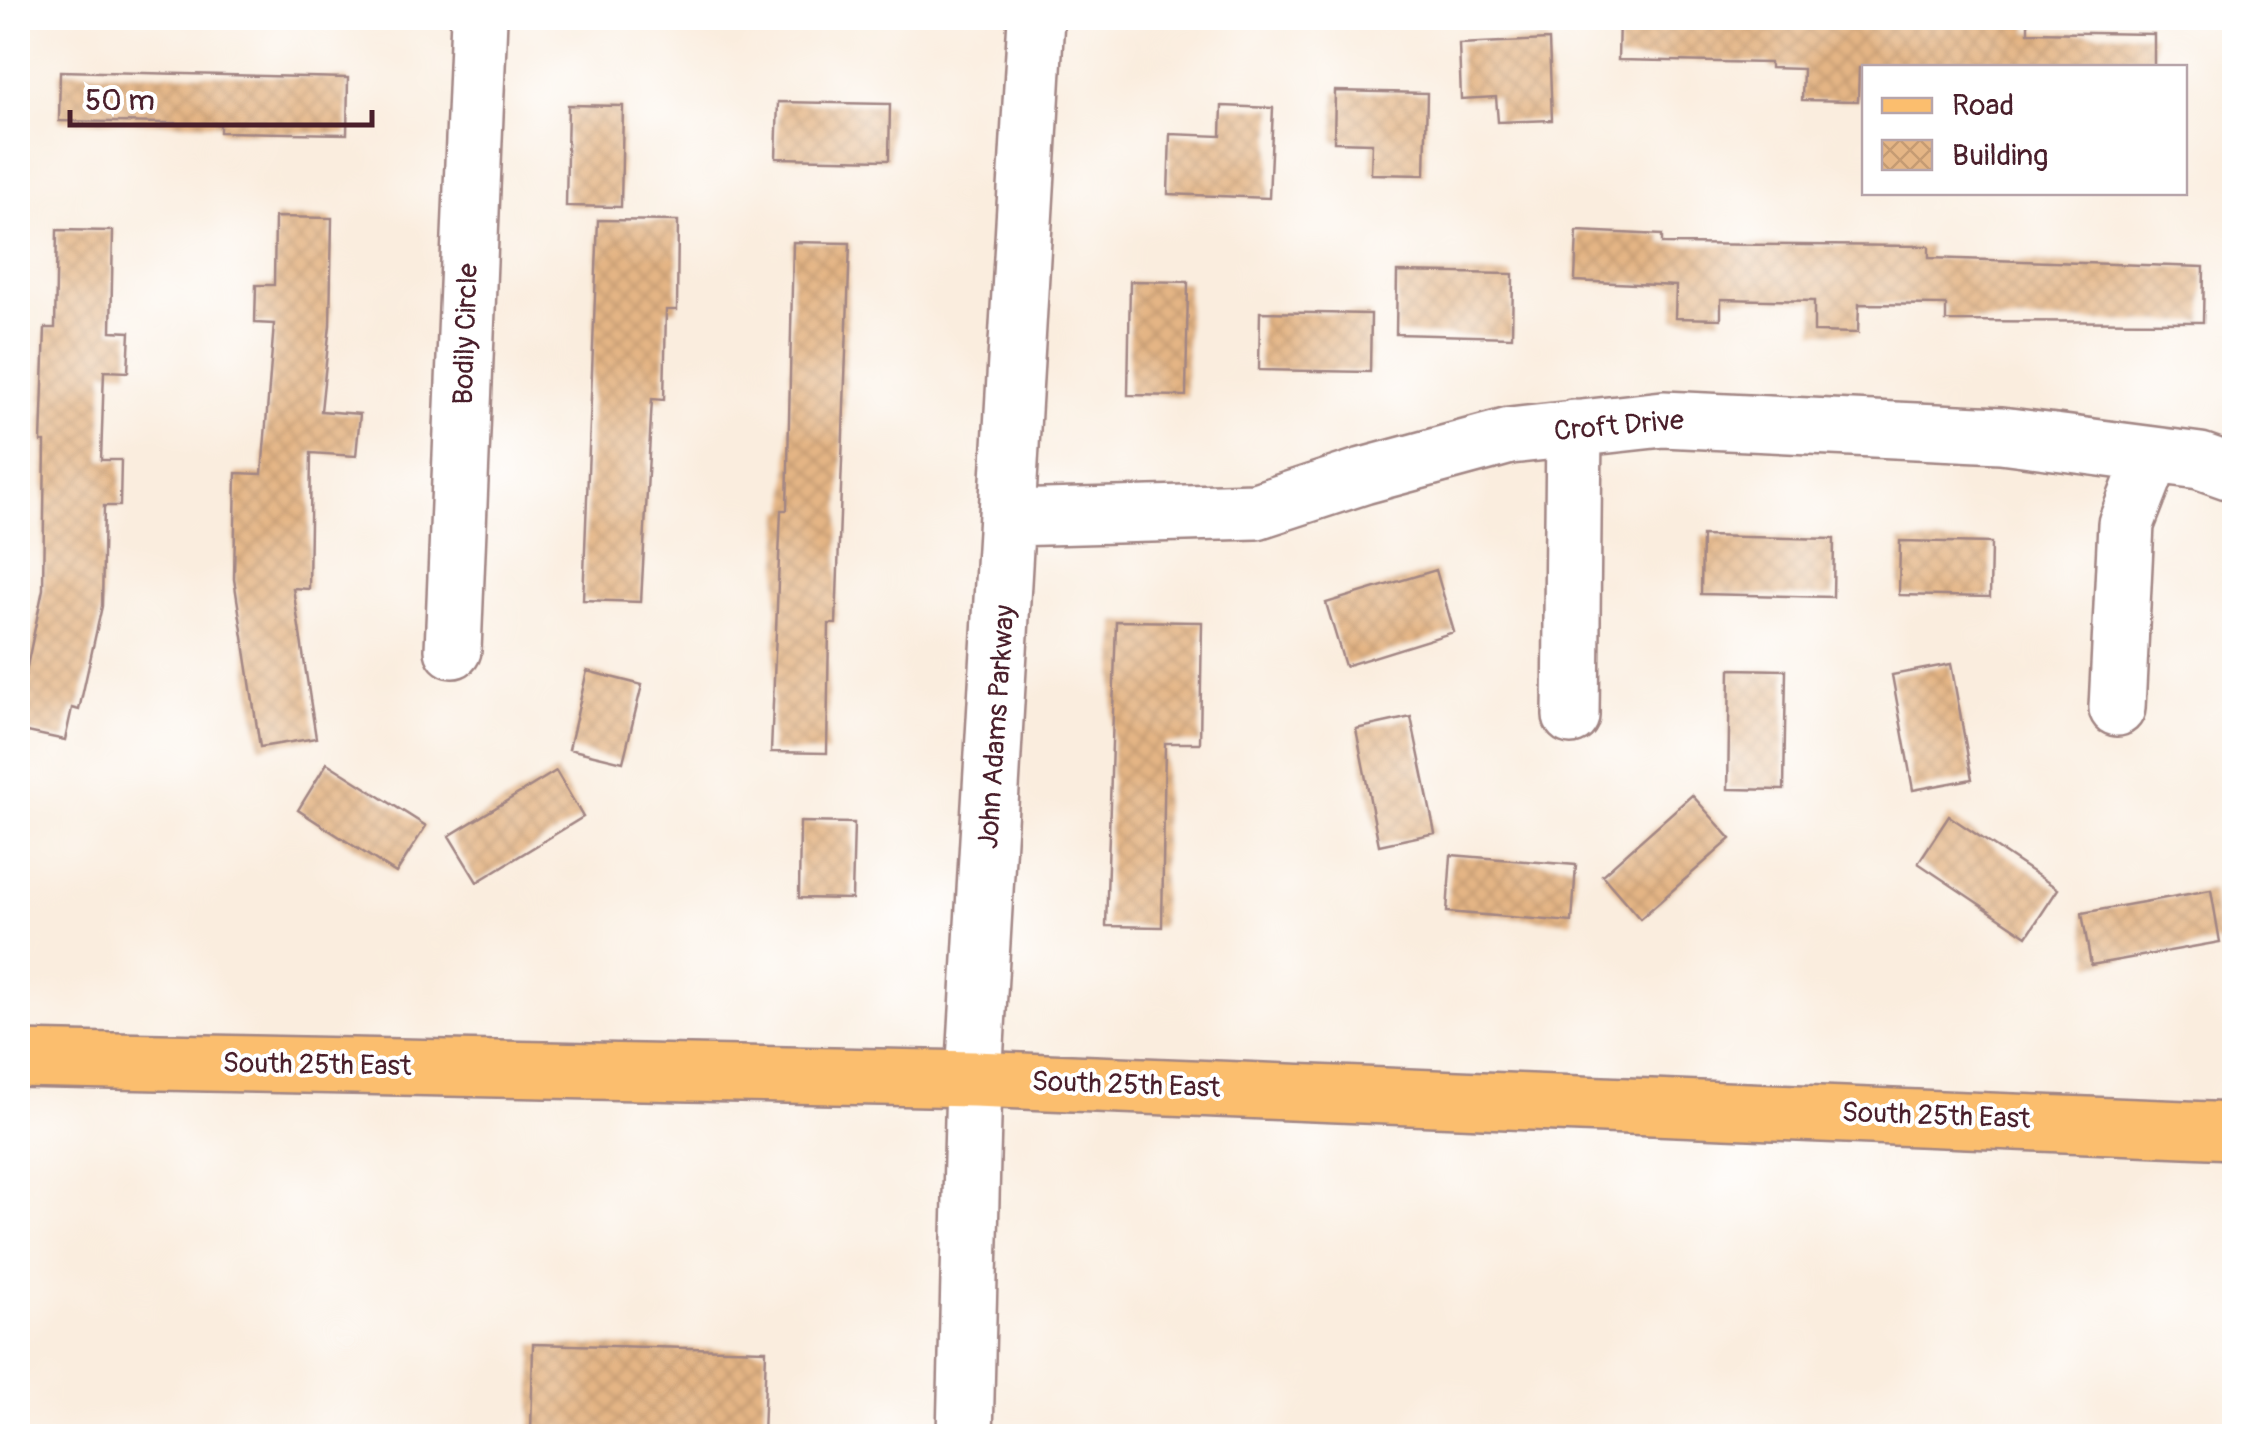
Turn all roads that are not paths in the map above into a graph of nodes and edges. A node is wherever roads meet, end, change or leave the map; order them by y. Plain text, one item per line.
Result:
1 (480, 18) edge
2 (1036, 18) edge
3 (1574, 428) junction
4 (2152, 457) junction
5 (2234, 473) edge
6 (1010, 518) junction
7 (452, 650) dead end
8 (2117, 708) dead end
9 (1571, 716) dead end
10 (18, 1058) edge
11 (974, 1079) junction
12 (2234, 1131) edge
13 (965, 1436) edge

1 - 7 street, Bodily Circle
2 - 6 street, John Adams Parkway
3 - 4 street, Croft Drive
3 - 6 street, Croft Drive
3 - 9 street
4 - 5 street, Croft Drive
4 - 8 street
6 - 11 street, John Adams Parkway
10 - 11 main road, South 25th East
11 - 12 main road, South 25th East
11 - 13 street, John Adams Parkway

